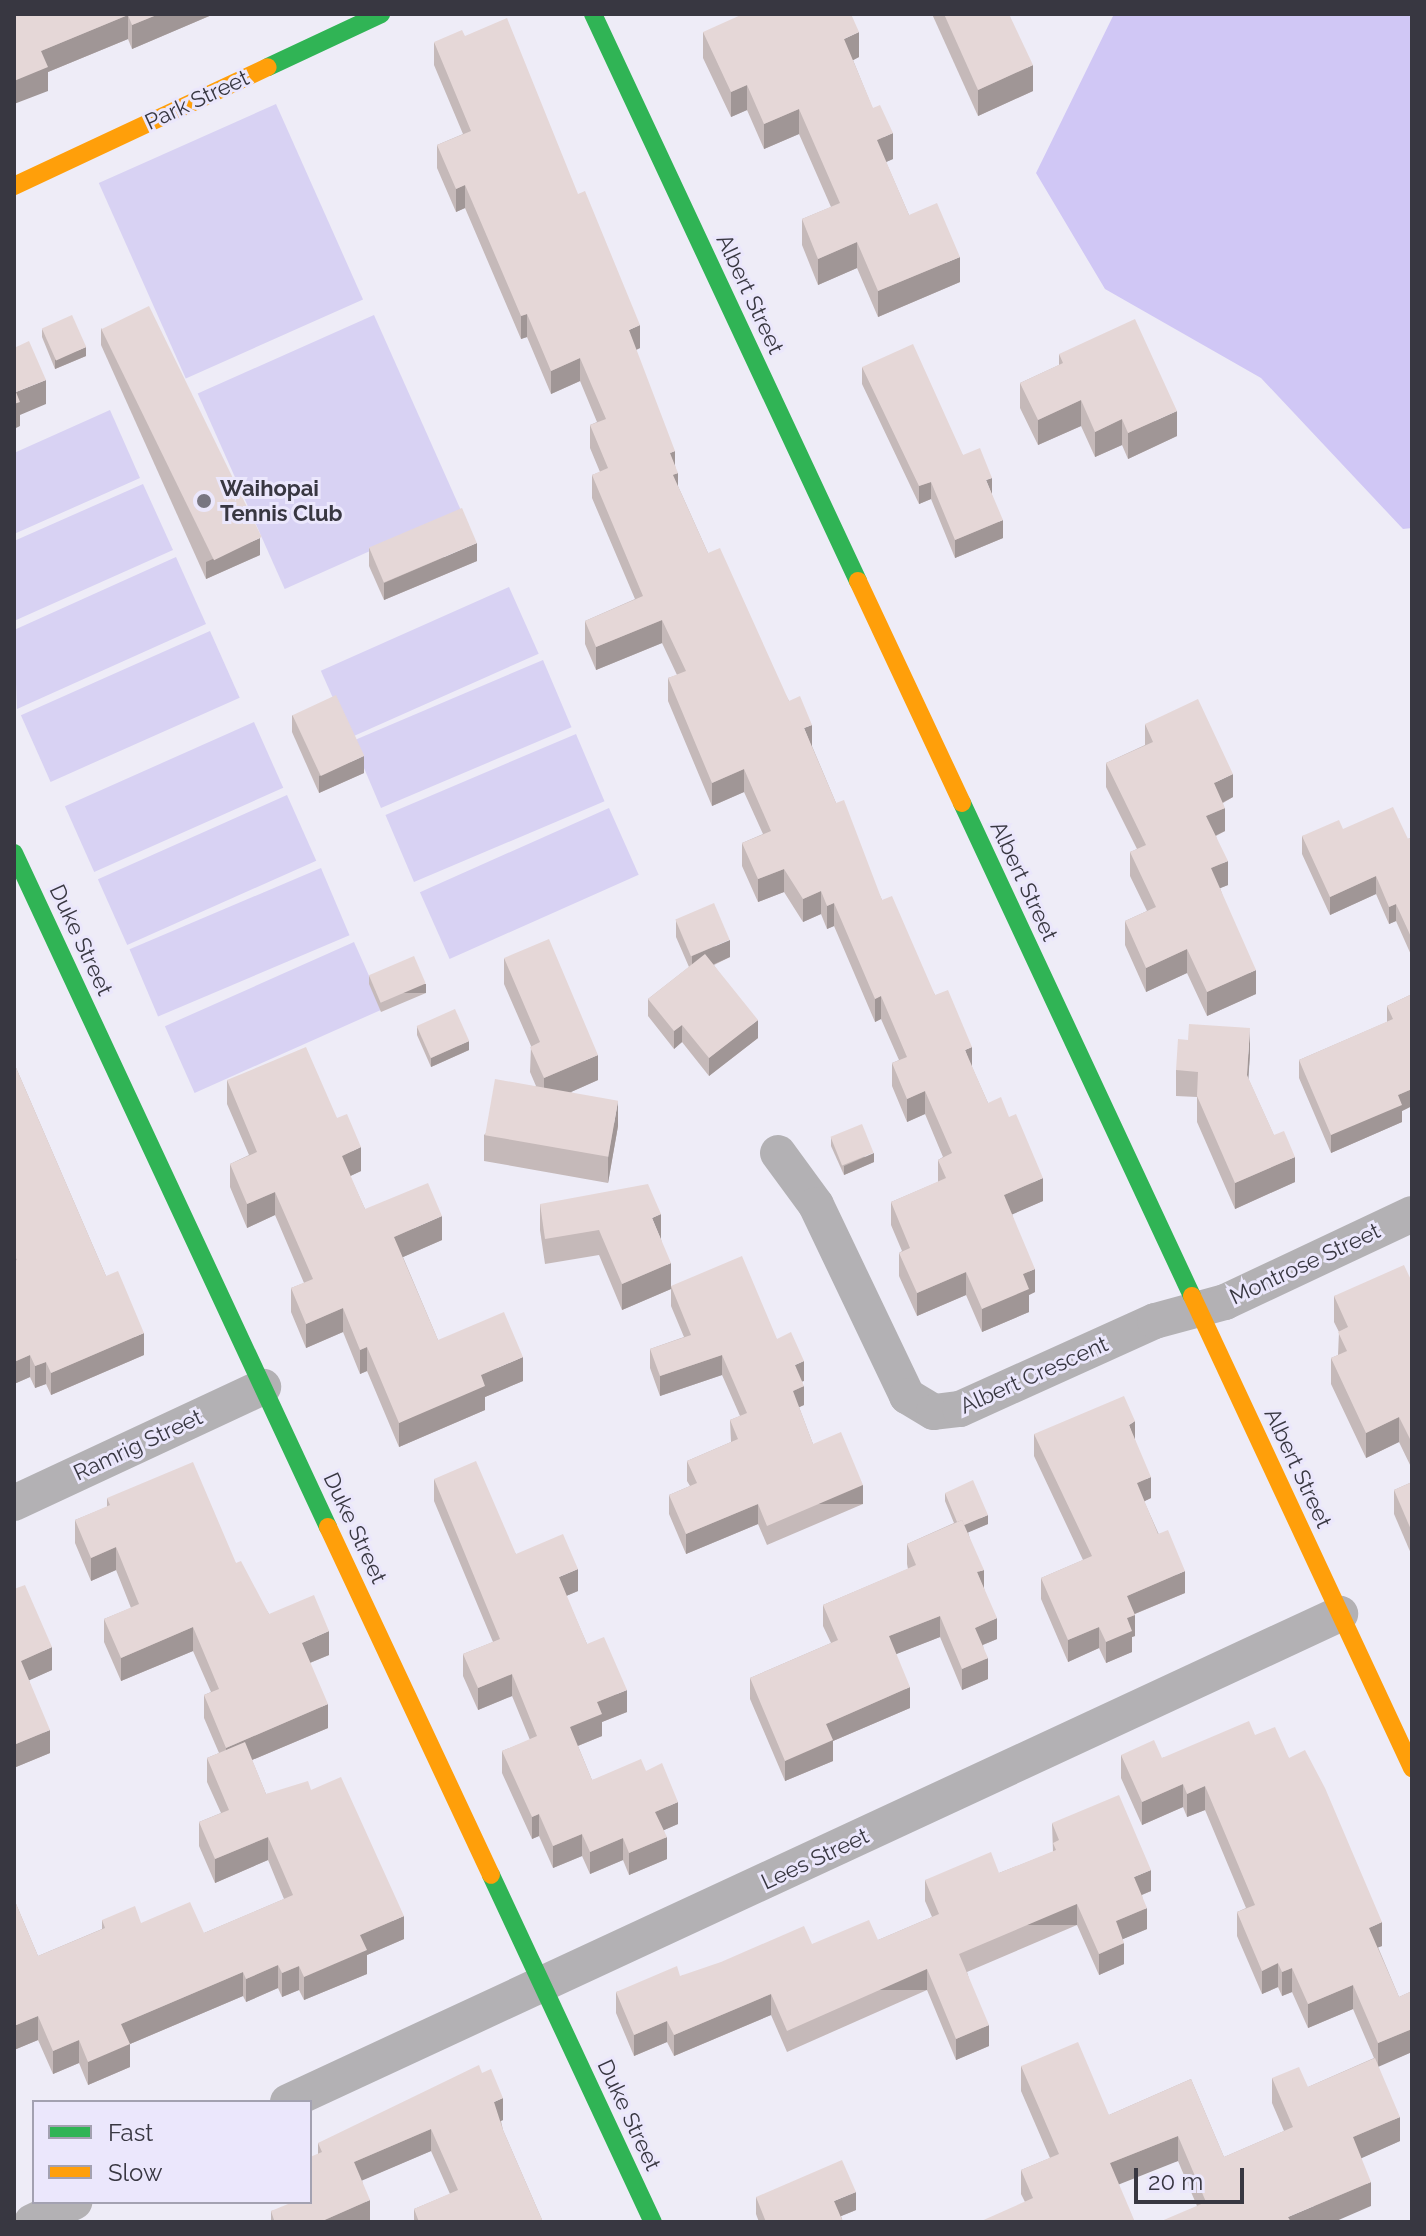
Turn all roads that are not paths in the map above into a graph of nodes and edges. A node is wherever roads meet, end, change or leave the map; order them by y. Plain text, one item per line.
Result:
1 (381, 14) edge
2 (598, 16) edge
3 (14, 186) edge
4 (14, 853) edge
5 (778, 1153) dead end
6 (1412, 1214) edge
7 (1197, 1308) junction
8 (263, 1387) junction
9 (14, 1503) edge
10 (1340, 1614) junction
11 (1412, 1768) edge
12 (542, 1984) junction
13 (292, 2100) edge
14 (70, 2204) edge
15 (32, 2222) edge
16 (653, 2222) edge

1 - 3 street, Park Street
2 - 7 street, Albert Street
4 - 8 street, Duke Street
5 - 7 street, Albert Crescent
6 - 7 street, Montrose Street
7 - 10 street, Albert Street
8 - 9 street, Ramrig Street
8 - 12 street, Duke Street
10 - 11 street, Albert Street
10 - 12 street, Lees Street
12 - 13 street, Lees Street
12 - 16 street, Duke Street
14 - 15 street

